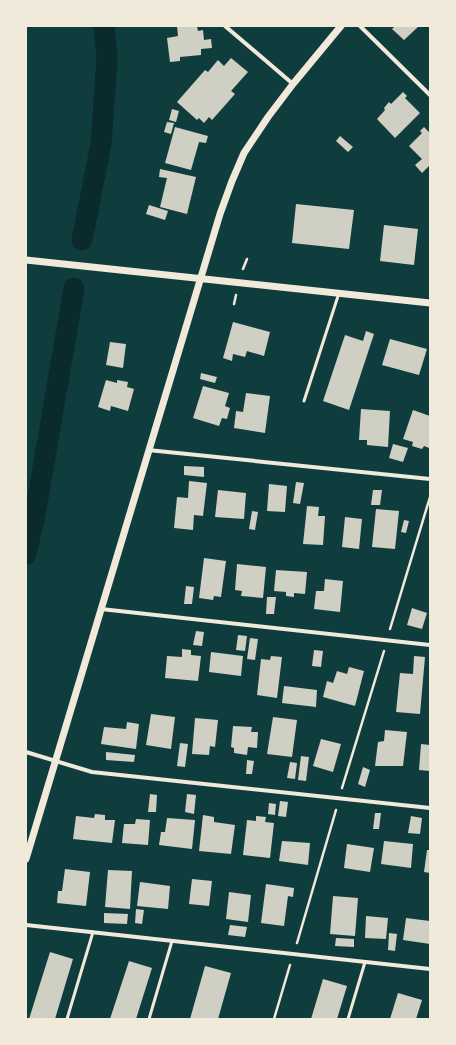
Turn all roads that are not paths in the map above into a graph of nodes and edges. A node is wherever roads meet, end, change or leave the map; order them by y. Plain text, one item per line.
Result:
1 (225, 26) edge
2 (341, 26) edge
3 (360, 26) edge
4 (293, 84) junction
5 (430, 95) edge
6 (26, 260) edge
7 (201, 279) junction
8 (339, 293) junction
9 (430, 303) edge
10 (304, 401) dead end
11 (148, 450) junction
12 (430, 479) edge
13 (100, 609) junction
14 (430, 645) edge
15 (26, 752) edge
16 (55, 762) junction
17 (430, 808) edge
18 (26, 860) edge
19 (26, 925) edge
20 (93, 932) junction
21 (172, 941) junction
22 (365, 962) junction
23 (430, 969) edge
24 (67, 1019) edge
25 (149, 1019) edge
26 (348, 1019) edge

1 - 4 street
2 - 4 street
3 - 5 street
4 - 7 street
6 - 7 street
7 - 8 street
7 - 11 street
8 - 9 street
8 - 10 lane
11 - 12 street
11 - 13 street
13 - 14 street
13 - 16 street
15 - 16 street
16 - 17 street
16 - 18 street
19 - 20 street
20 - 21 street
20 - 24 lane
21 - 22 street
21 - 25 lane
22 - 23 street
22 - 26 lane

